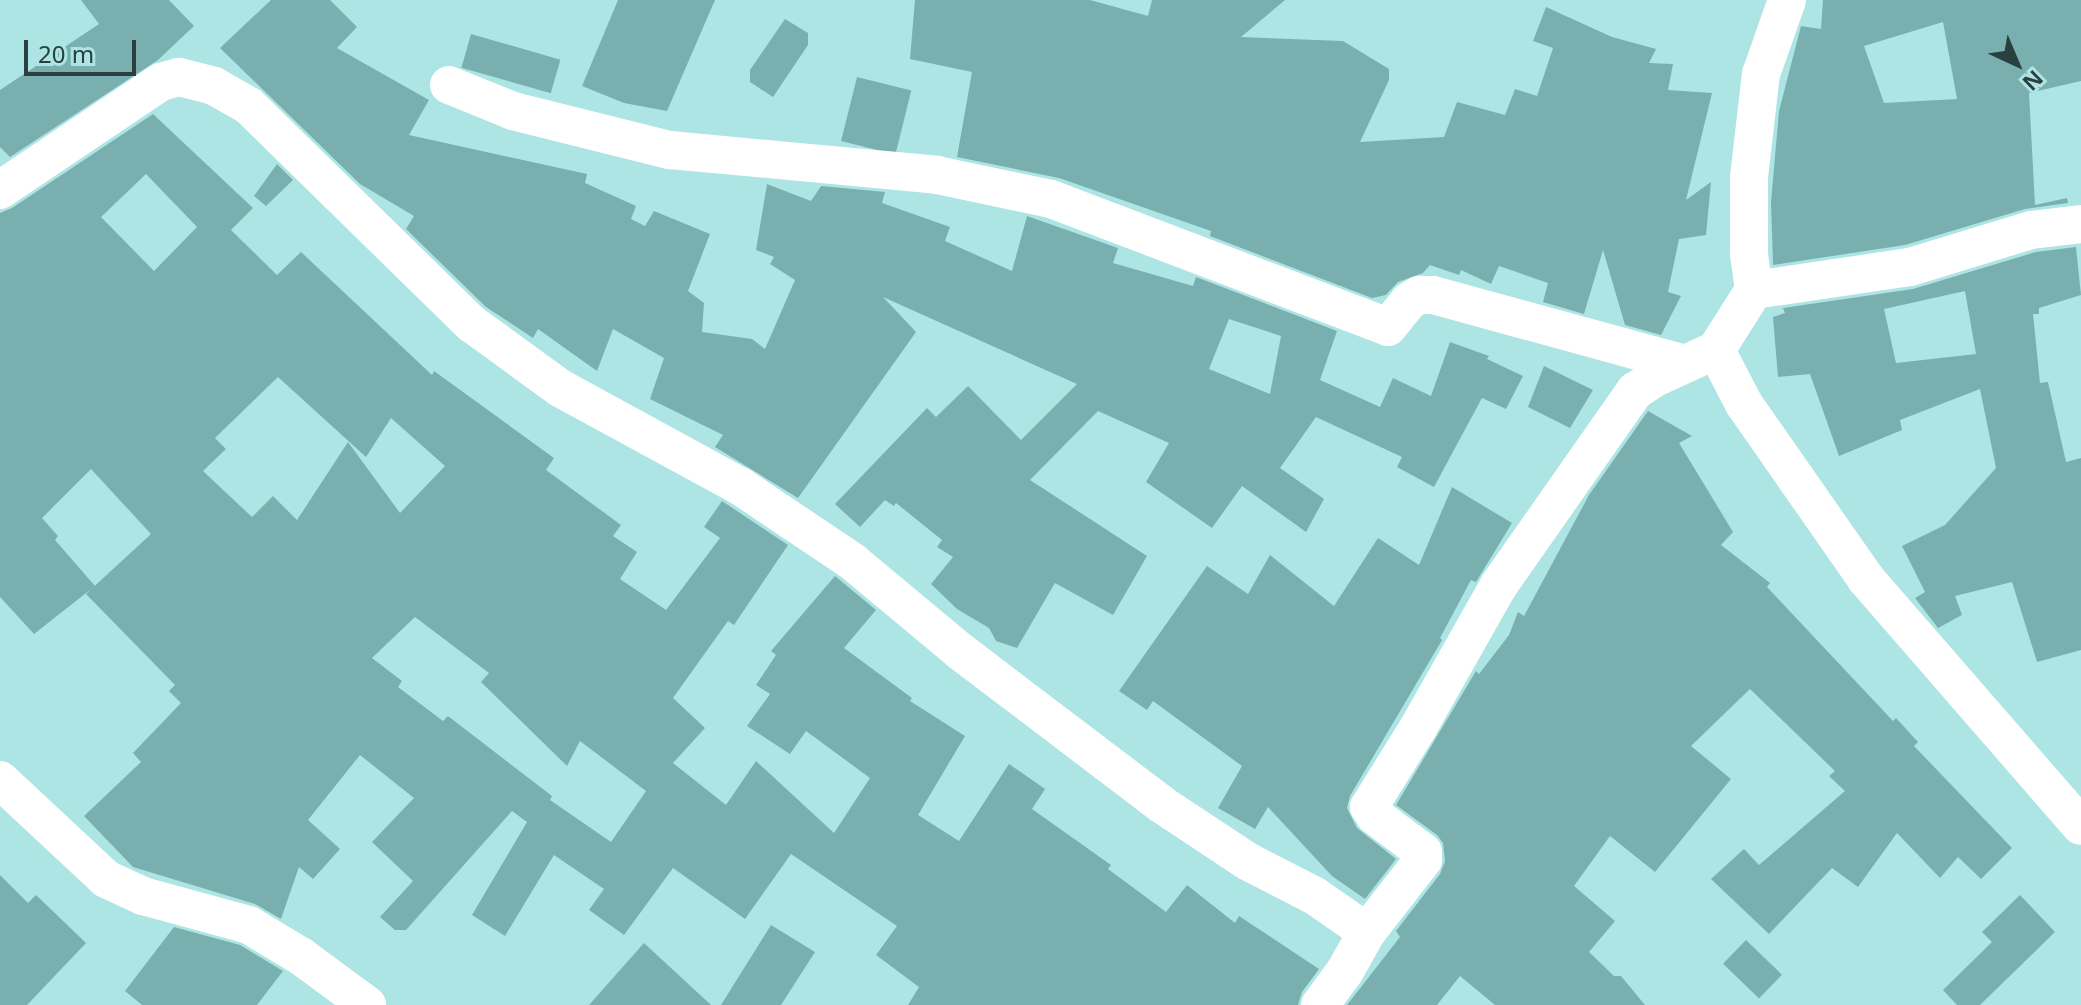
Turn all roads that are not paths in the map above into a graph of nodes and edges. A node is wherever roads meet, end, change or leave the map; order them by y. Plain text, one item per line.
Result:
1 (1787, 0) edge
2 (449, 85) dead end
3 (0, 190) edge
4 (2081, 224) edge
5 (1754, 290) junction
6 (1700, 357) junction
7 (0, 780) edge
8 (2081, 826) edge
9 (1367, 932) junction
10 (367, 1005) edge
11 (1320, 1005) edge

1 - 5 street
2 - 6 street
3 - 9 street
4 - 5 street
5 - 6 street
6 - 8 street
6 - 9 street
7 - 10 street
9 - 11 street

